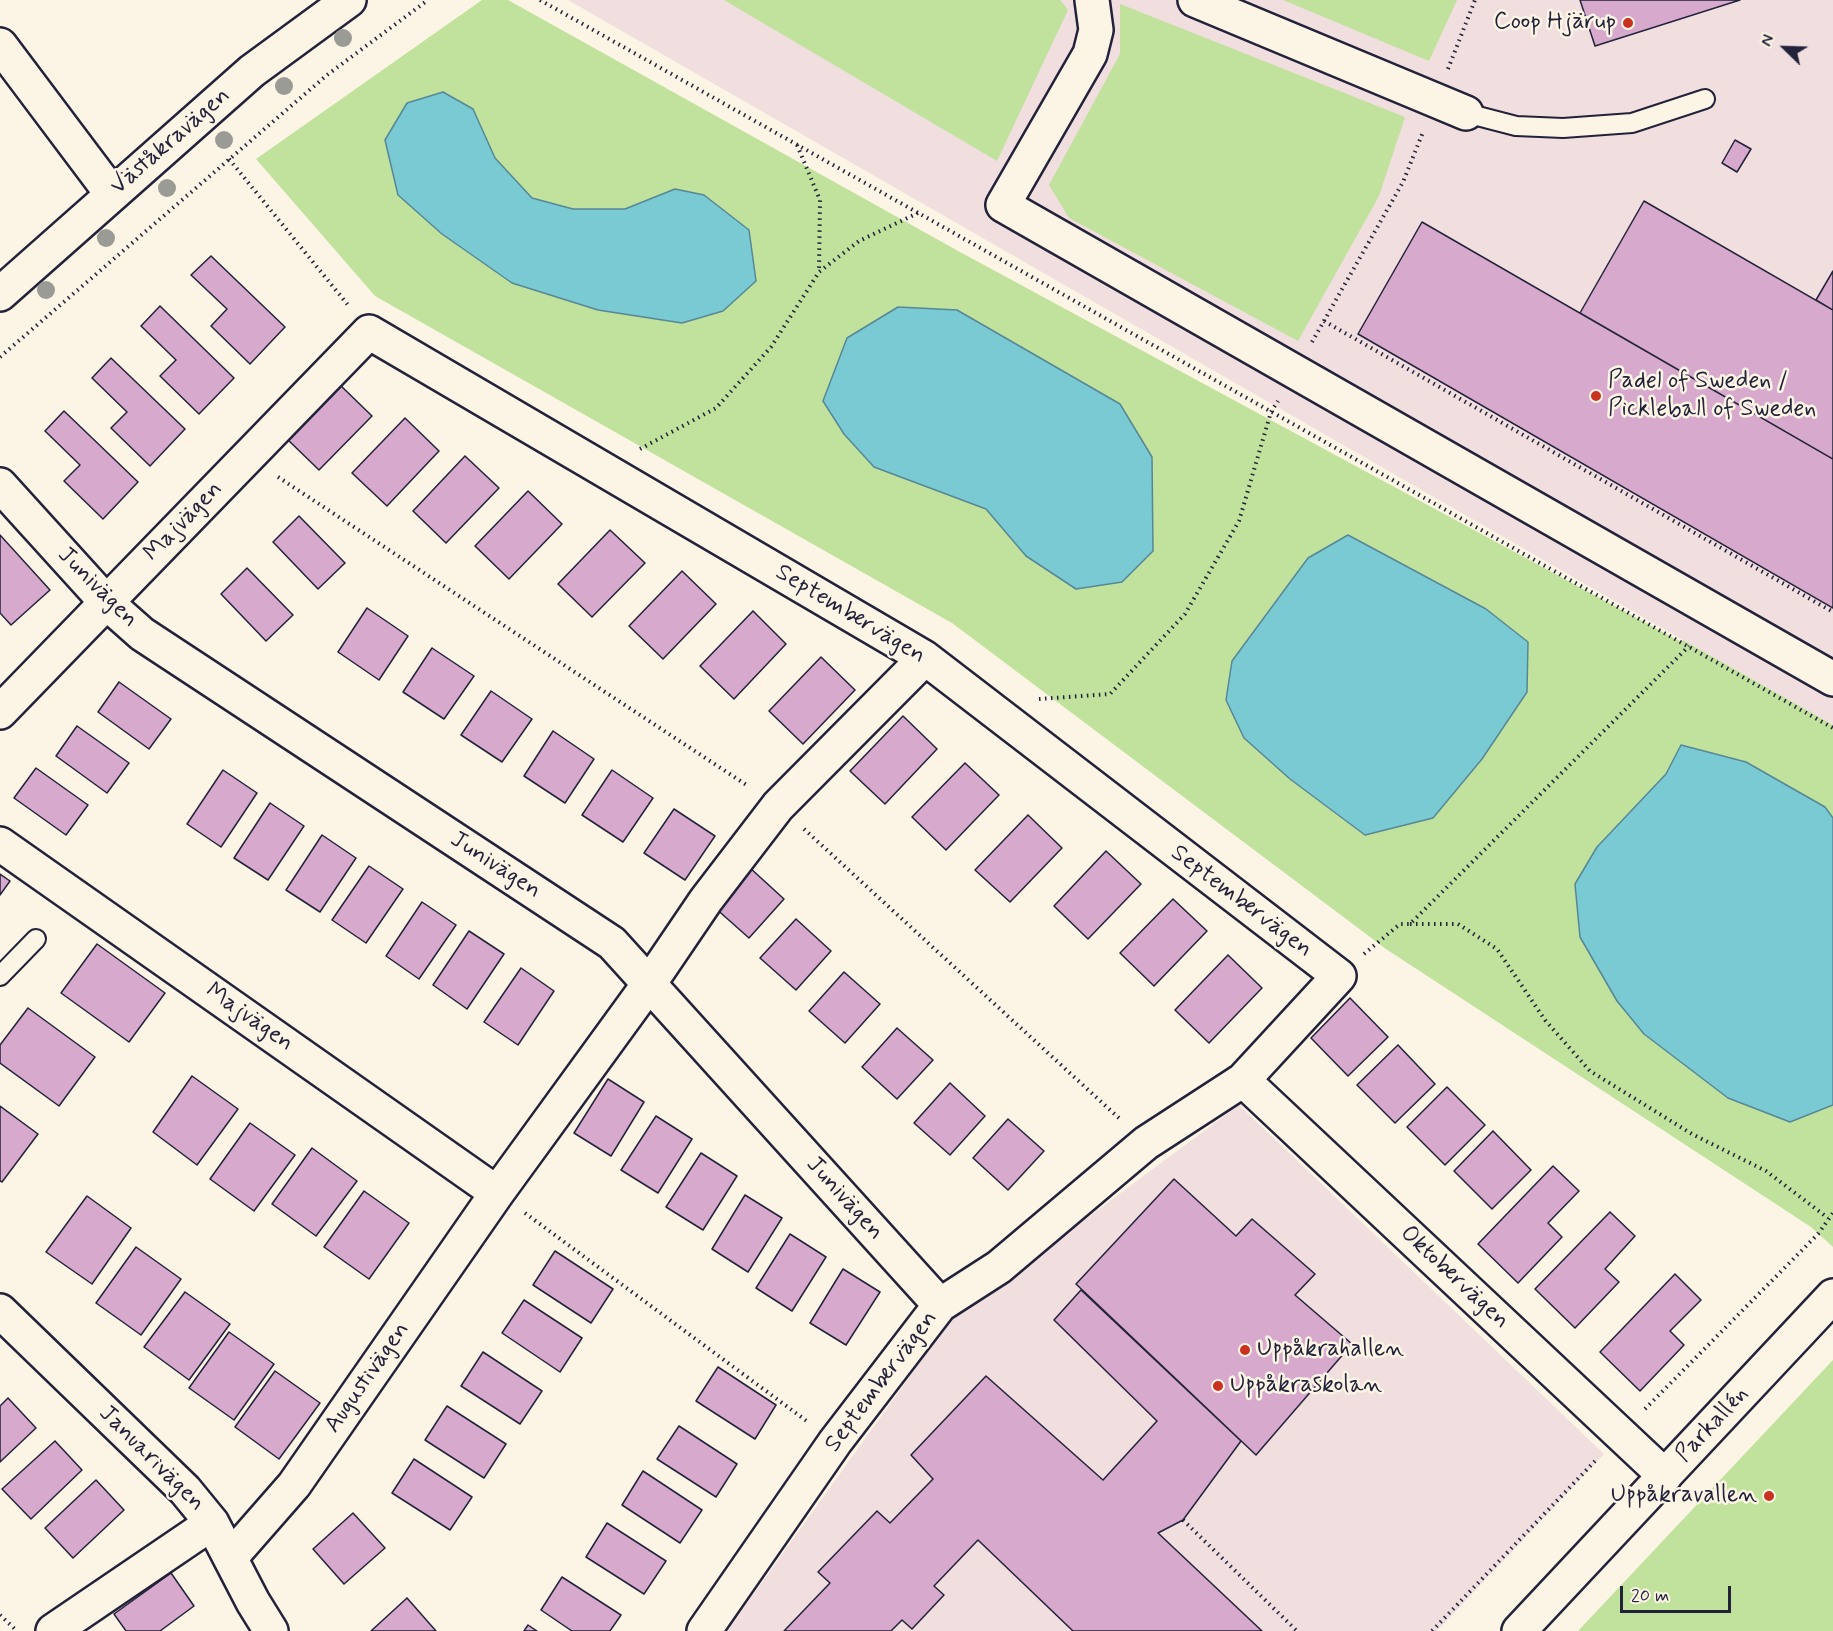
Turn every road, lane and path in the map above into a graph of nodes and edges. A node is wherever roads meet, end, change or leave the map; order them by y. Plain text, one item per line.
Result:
1 (349, 0) edge
2 (428, 0) edge
3 (540, 0) edge
4 (1092, 0) edge
5 (1195, 0) edge
6 (1475, 0) edge
7 (0, 45) edge
8 (1705, 99) dead end
9 (1435, 100) junction
10 (1466, 113) joint
11 (797, 144) junction
12 (229, 159) junction
13 (112, 194) junction
14 (919, 213) junction
15 (819, 272) junction
16 (0, 294) edge
17 (1324, 321) junction
18 (369, 332) junction
19 (0, 357) edge
20 (1294, 373) junction
21 (1272, 412) junction
22 (247, 457) junction
23 (606, 470) junction
24 (0, 485) edge
25 (107, 603) junction
26 (1833, 612) edge
27 (1689, 646) junction
28 (925, 658) junction
29 (1833, 680) edge
30 (981, 703) junction
31 (0, 712) edge
32 (1833, 728) edge
33 (778, 806) junction
34 (0, 844) edge
35 (1410, 924) junction
36 (36, 939) dead end
37 (0, 976) edge
38 (1339, 976) junction
39 (650, 984) junction
40 (1243, 1080) junction
41 (1146, 1143) junction
42 (497, 1193) junction
43 (1828, 1218) dead end
44 (1833, 1296) edge
45 (940, 1305) junction
46 (0, 1311) edge
47 (835, 1442) junction
48 (1665, 1476) junction
49 (1183, 1520) dead end
50 (212, 1523) junction
51 (231, 1557) junction
52 (0, 1615) edge
53 (17, 1631) edge
54 (53, 1631) edge
55 (271, 1631) edge
56 (704, 1631) edge
57 (1297, 1631) edge
58 (1519, 1631) edge

1 - 13 street, Väståkravägen
2 - 12 path
3 - 11 path
4 - 20 street
5 - 9 street
6 - 9 path
7 - 13 street
8 - 10 lane
9 - 10 street
9 - 17 path
11 - 14 path
11 - 15 path
12 - 18 path
12 - 19 path
13 - 16 street, Väståkravägen
14 - 15 path
14 - 21 path
15 - 23 path
17 - 20 path
17 - 26 path
18 - 22 street, Majvägen
18 - 23 street, Septembervägen
20 - 21 path
20 - 29 street
21 - 27 path
21 - 30 path
22 - 25 street, Majvägen
22 - 33 path
23 - 28 street, Septembervägen
24 - 25 street, Junivägen
25 - 31 street, Majvägen
25 - 39 street, Junivägen
27 - 32 path
27 - 35 path
28 - 30 street, Septembervägen
28 - 33 street, Augustivägen
30 - 38 street, Septembervägen
33 - 39 street, Augustivägen
33 - 41 path
34 - 42 street, Majvägen
35 - 38 path
35 - 43 path
36 - 37 lane
38 - 40 street, Septembervägen
39 - 42 street, Augustivägen
39 - 45 street, Junivägen
40 - 41 street, Septembervägen
40 - 48 street, Oktobervägen
41 - 45 street, Septembervägen
42 - 47 path
42 - 51 street, Augustivägen
44 - 48 street, Parkallén
45 - 47 street, Septembervägen
46 - 50 street, Januarivägen
47 - 56 street, Septembervägen
48 - 58 street, Parkallén
49 - 57 path
50 - 51 street, Januarivägen
50 - 54 street
51 - 55 street, Januarivägen
52 - 53 path

